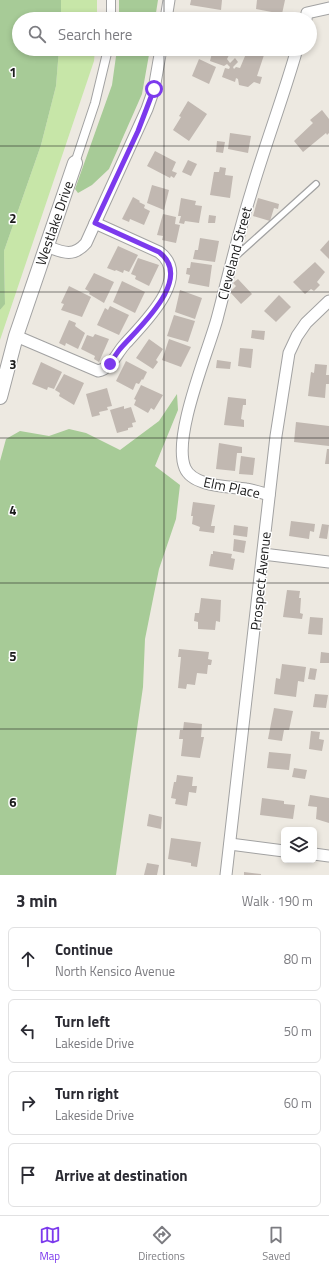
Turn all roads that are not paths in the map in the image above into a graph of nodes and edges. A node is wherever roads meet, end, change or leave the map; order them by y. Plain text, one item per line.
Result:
1 (111, 0) edge
2 (169, 0) edge
3 (329, 8) edge
4 (111, 12) edge
5 (167, 12) edge
6 (317, 12) edge
7 (106, 56) edge
8 (160, 56) edge
9 (295, 56) edge
10 (75, 163) joint
11 (316, 184) dead end
12 (95, 223) junction
13 (46, 246) junction
14 (231, 260) junction
15 (329, 302) edge
16 (16, 336) junction
17 (0, 397) edge
18 (184, 460) joint
19 (269, 495) junction
20 (263, 554) junction
21 (329, 562) edge
22 (230, 844) junction
23 (281, 851) edge
24 (317, 854) edge
25 (329, 856) edge
26 (226, 875) edge

1 - 4 street
2 - 5 street
3 - 6 street
7 - 10 street, Westlake Drive
8 - 12 street
9 - 14 street, Cleveland Street
10 - 13 street, Westlake Drive
11 - 14 lane
12 - 13 street
12 - 16 street
13 - 16 street, Westlake Drive
14 - 18 street, Cleveland Street
15 - 19 street, Prospect Avenue
16 - 17 street, Westlake Drive
18 - 19 street, Elm Place
19 - 20 street, Prospect Avenue
20 - 21 street
20 - 22 street, Prospect Avenue
22 - 23 street
22 - 26 street, Prospect Avenue
24 - 25 street

